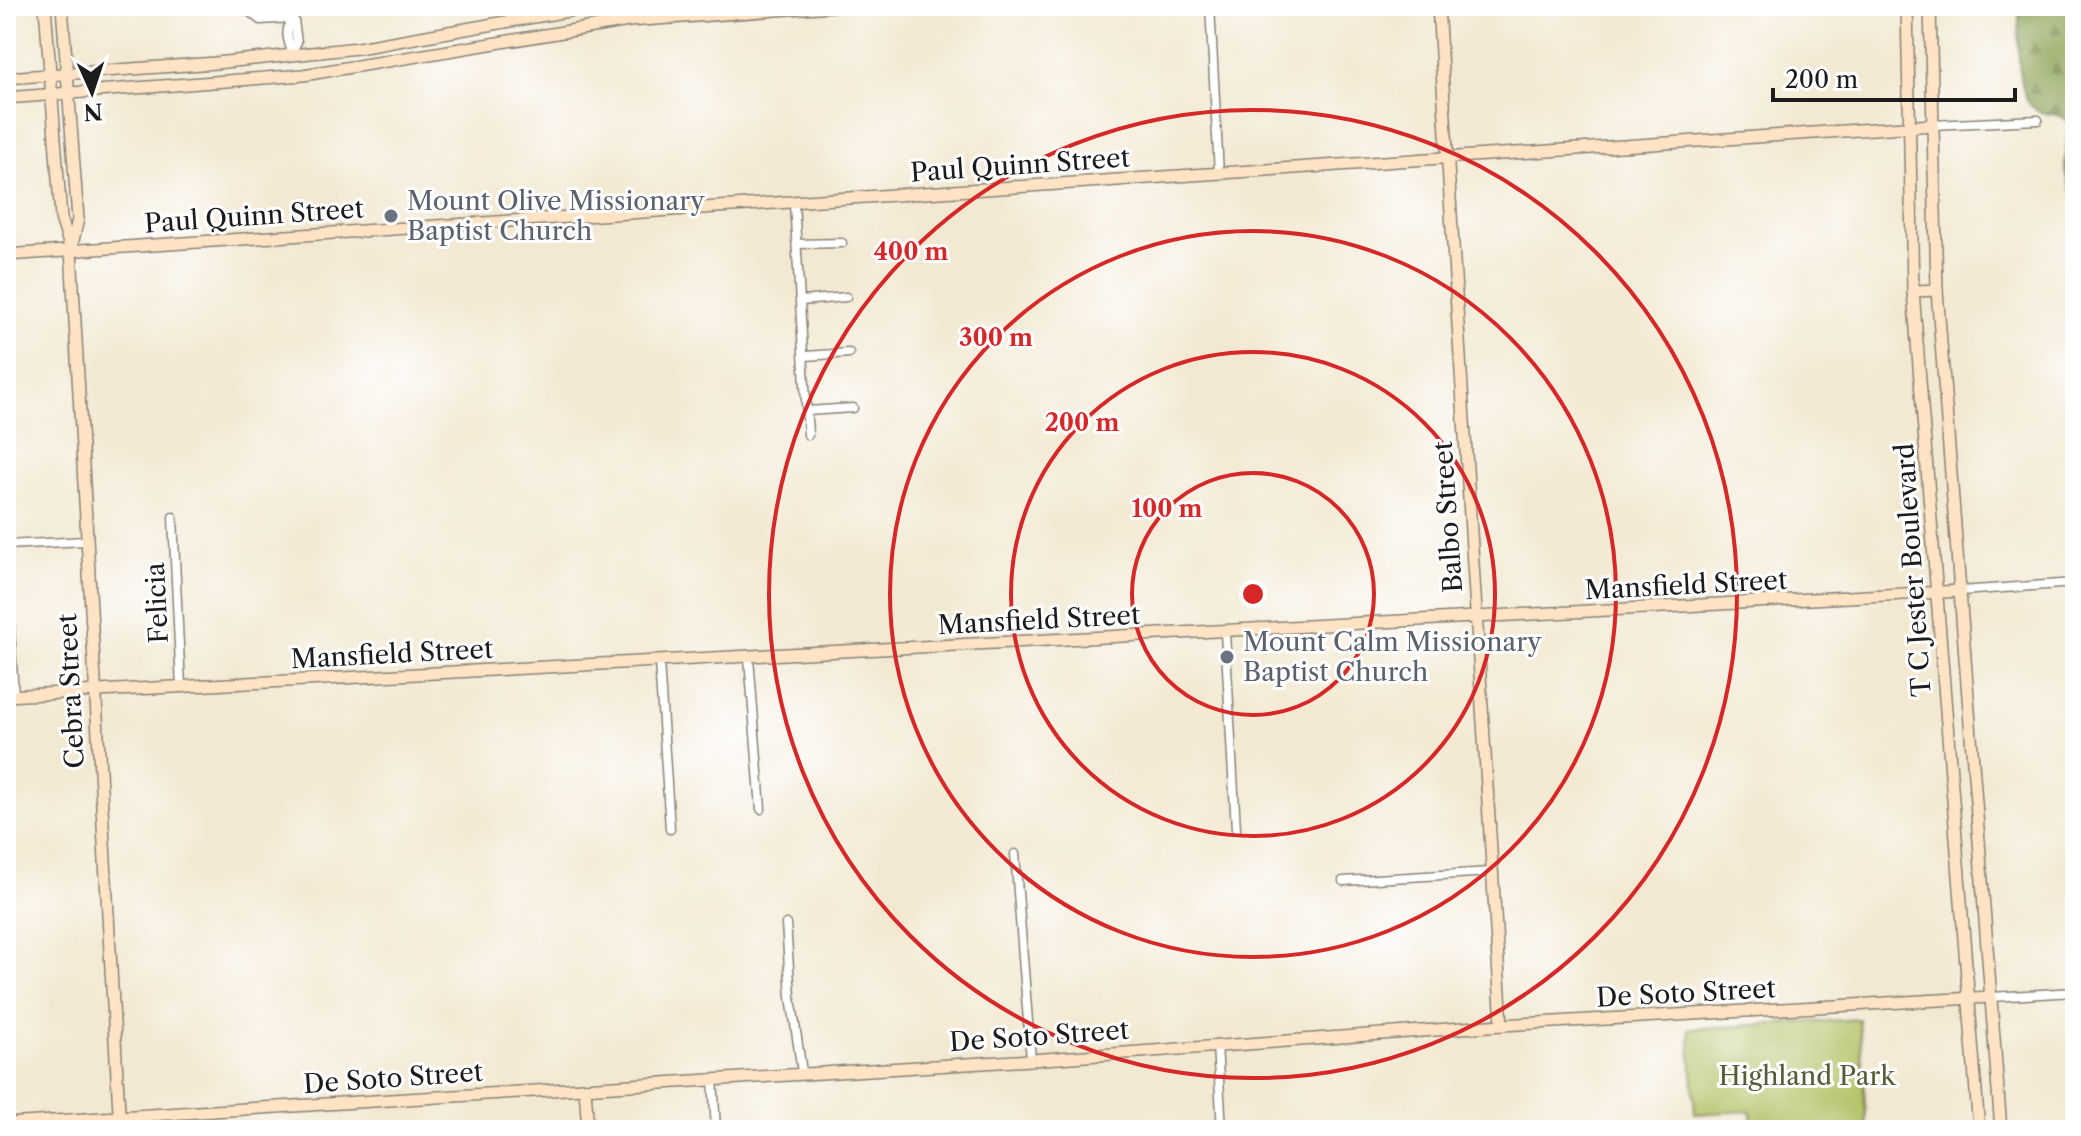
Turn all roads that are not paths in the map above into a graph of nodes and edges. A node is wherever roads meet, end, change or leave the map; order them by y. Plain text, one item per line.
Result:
1 (45, 6) edge
2 (62, 6) edge
3 (248, 6) edge
4 (292, 6) edge
5 (597, 6) edge
6 (826, 6) edge
7 (832, 6) edge
8 (1210, 6) edge
9 (1438, 6) edge
10 (1907, 6) edge
11 (1930, 6) edge
12 (681, 11) edge
13 (534, 17) junction
14 (292, 18) junction
15 (537, 37) junction
16 (293, 54) junction
17 (216, 63) junction
18 (70, 74) junction
19 (51, 75) junction
20 (6, 78) edge
21 (218, 83) junction
22 (71, 94) junction
23 (53, 95) junction
24 (6, 98) edge
25 (2038, 120) dead end
26 (1933, 125) junction
27 (1909, 127) junction
28 (1446, 159) junction
29 (1219, 174) junction
30 (794, 203) junction
31 (842, 243) dead end
32 (797, 244) junction
33 (71, 250) junction
34 (6, 255) edge
35 (1937, 290) junction
36 (1913, 291) junction
37 (846, 297) dead end
38 (801, 301) junction
39 (849, 353) dead end
40 (805, 356) junction
41 (853, 408) dead end
42 (807, 411) junction
43 (808, 435) dead end
44 (1948, 441) junction
45 (1926, 443) junction
46 (173, 517) dead end
47 (85, 541) junction
48 (6, 545) edge
49 (6, 559) edge
50 (2075, 583) edge
51 (1960, 591) junction
52 (1937, 593) junction
53 (1476, 619) junction
54 (1225, 632) junction
55 (749, 658) junction
56 (659, 662) junction
57 (181, 688) junction
58 (93, 692) junction
59 (10, 696) edge
60 (1970, 725) junction
61 (1948, 726) junction
62 (761, 809) dead end
63 (670, 829) dead end
64 (1236, 829) dead end
65 (1015, 854) dead end
66 (1981, 862) junction
67 (1958, 864) junction
68 (1491, 872) junction
69 (1343, 881) dead end
70 (786, 924) dead end
71 (2075, 992) edge
72 (1991, 997) junction
73 (1968, 999) junction
74 (1502, 1025) junction
75 (1217, 1045) junction
76 (1031, 1060) junction
77 (802, 1072) junction
78 (713, 1077) junction
79 (585, 1088) junction
80 (119, 1117) junction
81 (6, 1124) edge
82 (120, 1130) edge
83 (588, 1130) edge
84 (716, 1130) edge
85 (1222, 1130) edge
86 (1979, 1130) edge
87 (2001, 1130) edge

1 - 19 street
2 - 18 street
3 - 14 street
4 - 14 street
5 - 13 street
6 - 7 street
6 - 12 street
8 - 29 street
9 - 28 street, Balbo Street
10 - 27 street, T C Jester Boulevard
11 - 26 street, T C Jester Boulevard
12 - 15 street
13 - 15 street
13 - 16 street
14 - 16 street
15 - 21 street
16 - 17 street
17 - 18 street
17 - 21 street
18 - 19 street
18 - 22 street
19 - 20 street
19 - 23 street
21 - 22 street
22 - 23 street
22 - 33 street
23 - 24 street
23 - 33 street
25 - 26 street, Paul Quinn Street
26 - 27 street, Paul Quinn Street
26 - 35 street, T C Jester Boulevard
27 - 28 street, Paul Quinn Street
27 - 36 street, T C Jester Boulevard
28 - 29 street, Paul Quinn Street
28 - 53 street, Balbo Street
29 - 30 street, Paul Quinn Street
30 - 32 street
30 - 33 street, Paul Quinn Street
31 - 32 street
32 - 38 street
33 - 34 street, Paul Quinn Street
33 - 47 street, Cebra Street
35 - 36 street
35 - 44 street, T C Jester Boulevard
36 - 45 street, T C Jester Boulevard
37 - 38 street
38 - 40 street
39 - 40 street
40 - 42 street
41 - 42 street
42 - 43 street
44 - 45 street
44 - 51 street, T C Jester Boulevard
45 - 52 street, T C Jester Boulevard
46 - 57 street, Felicia
47 - 48 street
47 - 58 street, Cebra Street
49 - 59 street
50 - 51 street, Mansfield Street
51 - 52 street, Mansfield Street
51 - 60 street, T C Jester Boulevard
52 - 53 street, Mansfield Street
52 - 61 street, T C Jester Boulevard
53 - 54 street, Mansfield Street
53 - 68 street, Balbo Street
54 - 55 street, Mansfield Street
54 - 64 street
55 - 56 street, Mansfield Street
55 - 62 street
56 - 57 street, Mansfield Street
56 - 63 street
57 - 58 street, Mansfield Street
58 - 59 street, Mansfield Street
58 - 80 street, Cebra Street
60 - 61 street
60 - 66 street, T C Jester Boulevard
61 - 67 street, T C Jester Boulevard
65 - 76 street
66 - 67 street
66 - 72 street, T C Jester Boulevard
67 - 73 street, T C Jester Boulevard
68 - 69 street
68 - 74 street, Balbo Street
70 - 77 street
71 - 72 street, De Soto Street
72 - 73 street, De Soto Street
72 - 87 street, T C Jester Boulevard
73 - 74 street, De Soto Street
73 - 86 street, T C Jester Boulevard
74 - 75 street, De Soto Street
75 - 76 street, De Soto Street
75 - 85 street
76 - 77 street, De Soto Street
77 - 78 street, De Soto Street
78 - 79 street, De Soto Street
78 - 84 street
79 - 80 street, De Soto Street
79 - 83 street
80 - 81 street, De Soto Street
80 - 82 street, Cebra Street
86 - 87 street

